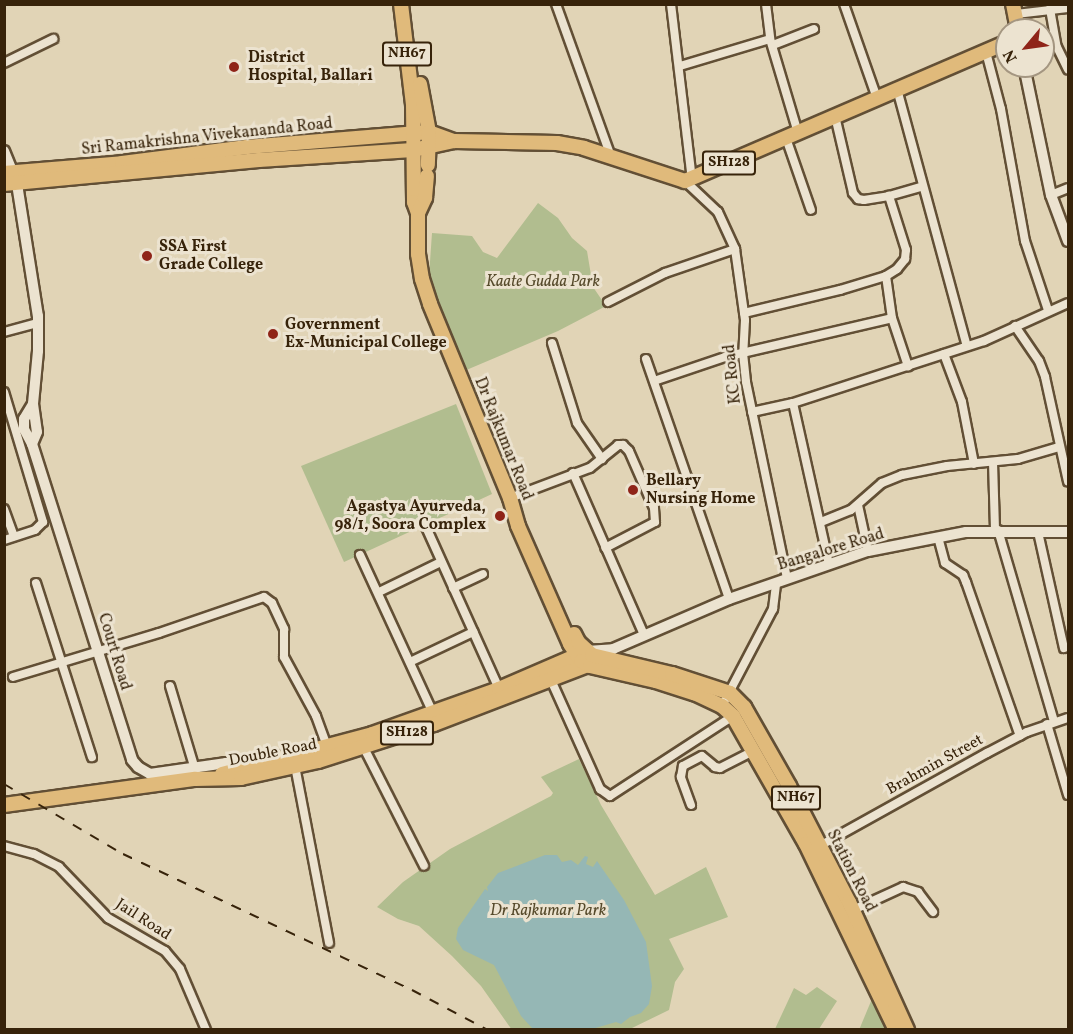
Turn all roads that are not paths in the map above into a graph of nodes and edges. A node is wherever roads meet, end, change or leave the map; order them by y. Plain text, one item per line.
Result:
1 (401, 4) edge
2 (410, 4) edge
3 (556, 4) edge
4 (671, 4) edge
5 (766, 4) edge
6 (844, 4) edge
7 (1068, 8) edge
8 (1015, 9) edge
9 (1050, 9) junction
10 (814, 29) dead end
11 (53, 39) dead end
12 (772, 42) junction
13 (995, 47) edge
14 (987, 51) junction
15 (4, 63) edge
16 (680, 66) junction
17 (1068, 70) edge
18 (1027, 78) edge
19 (897, 89) junction
20 (876, 98) junction
21 (417, 103) junction
22 (835, 117) junction
23 (429, 132) junction
24 (413, 134) junction
25 (792, 135) junction
26 (454, 141) junction
27 (428, 147) junction
28 (413, 150) junction
29 (4, 151) edge
30 (611, 158) junction
31 (10, 178) edge
32 (689, 180) junction
33 (923, 186) junction
34 (1068, 188) edge
35 (890, 195) junction
36 (1052, 195) junction
37 (811, 210) dead end
38 (418, 213) junction
39 (1068, 241) edge
40 (735, 249) junction
41 (886, 276) junction
42 (608, 302) dead end
43 (1068, 303) edge
44 (1048, 310) junction
45 (744, 313) junction
46 (892, 318) junction
47 (38, 323) junction
48 (1015, 326) junction
49 (4, 332) edge
50 (552, 344) dead end
51 (967, 346) junction
52 (743, 353) junction
53 (944, 354) junction
54 (646, 359) dead end
55 (908, 366) junction
56 (654, 381) junction
57 (4, 392) edge
58 (794, 403) junction
59 (6, 411) edge
60 (752, 412) junction
61 (1059, 447) junction
62 (602, 459) junction
63 (993, 462) junction
64 (974, 464) junction
65 (573, 474) junction
66 (1068, 482) edge
67 (510, 498) junction
68 (858, 505) junction
69 (4, 509) edge
70 (821, 522) junction
71 (426, 527) dead end
72 (997, 530) junction
73 (1038, 532) junction
74 (1068, 532) edge
75 (14, 536) junction
76 (938, 537) junction
77 (4, 540) edge
78 (605, 548) junction
79 (868, 551) junction
80 (360, 555) dead end
81 (441, 562) junction
82 (829, 564) junction
83 (483, 574) dead end
84 (787, 579) junction
85 (36, 583) dead end
86 (776, 583) junction
87 (453, 588) junction
88 (379, 592) junction
89 (729, 599) junction
90 (473, 633) junction
91 (644, 635) junction
92 (1064, 648) dead end
93 (613, 649) junction
94 (99, 651) junction
95 (582, 653) junction
96 (602, 658) junction
97 (61, 661) junction
98 (412, 662) junction
99 (590, 666) junction
100 (13, 677) dead end
101 (551, 680) junction
102 (170, 686) dead end
103 (499, 689) junction
104 (730, 693) junction
105 (722, 706) junction
106 (433, 713) junction
107 (733, 716) junction
108 (1068, 718) edge
109 (1051, 723) junction
110 (1020, 736) junction
111 (364, 748) junction
112 (754, 751) junction
113 (329, 753) junction
114 (93, 757) dead end
115 (194, 766) junction
116 (295, 766) junction
117 (239, 768) junction
118 (218, 777) junction
119 (1068, 795) edge
120 (4, 805) edge
121 (691, 805) dead end
122 (4, 846) edge
123 (815, 849) junction
124 (424, 866) dead end
125 (853, 910) junction
126 (933, 912) dead end
127 (329, 943) dead end
128 (206, 1029) edge
129 (896, 1029) edge
130 (907, 1029) edge

1 - 21 main road, Dr Rajkumar Road / NH67
2 - 21 main road, Dr Rajkumar Road / NH67
3 - 30 street
4 - 16 street
5 - 12 street
6 - 20 street
7 - 9 street
8 - 9 street
9 - 17 street
10 - 12 street
11 - 15 street
12 - 16 street
12 - 25 street
13 - 14 main road, SH128
14 - 19 main road, SH128
14 - 44 street
16 - 32 street
18 - 36 street
19 - 20 main road, SH128
19 - 33 street
20 - 22 main road, SH128
21 - 23 main road, Dr Rajkumar Road / NH67
21 - 24 main road, Dr Rajkumar Road / NH67
22 - 25 main road, SH128
22 - 35 street
23 - 24 main road, SH128
23 - 26 main road, SH128
23 - 27 main road, Dr Rajkumar Road / NH67
24 - 28 main road, Dr Rajkumar Road / NH67
24 - 31 main road, Sri Ramakrishna Vivekananda Road
25 - 32 main road, SH128
25 - 37 street
26 - 27 main road, SH128
26 - 30 main road, SH128
27 - 28 main road, SH128
27 - 38 main road, Dr Rajkumar Road / NH67
28 - 31 main road, Sri Ramakrishna Vivekananda Road
28 - 38 main road, Dr Rajkumar Road / NH67
29 - 31 street, Court Road
30 - 32 main road, SH128
31 - 47 street, Court Road
32 - 40 street, KC Road
33 - 35 street
33 - 51 street
34 - 36 street
35 - 41 street
36 - 39 street
38 - 67 main road, Dr Rajkumar Road / NH67
40 - 42 street
40 - 45 street, KC Road
41 - 45 street
41 - 46 street
43 - 44 street
44 - 48 street
45 - 52 street, KC Road
46 - 52 street
46 - 55 street
47 - 49 street
47 - 94 street, Court Road
48 - 51 street
48 - 61 street
50 - 62 street
51 - 53 street
52 - 56 street
52 - 60 street, KC Road
53 - 55 street
53 - 64 street
54 - 56 street
55 - 58 street
56 - 89 street
57 - 59 street
58 - 60 street
58 - 70 street
59 - 75 street
60 - 84 street, KC Road
61 - 63 street
61 - 66 street
62 - 65 street
62 - 78 street
63 - 64 street
63 - 72 street
64 - 68 street
65 - 67 street
65 - 78 street
67 - 95 main road, Dr Rajkumar Road / NH67
68 - 70 street
68 - 79 street
69 - 75 street
70 - 82 street
71 - 81 street
72 - 73 street, Bangalore Road
72 - 76 street, Bangalore Road
72 - 109 street
73 - 74 street, Bangalore Road
73 - 92 street
75 - 77 street
76 - 79 street, Bangalore Road
76 - 110 street
78 - 91 street
79 - 82 street, Bangalore Road
80 - 88 street
81 - 87 street
81 - 88 street
82 - 84 street, Bangalore Road
83 - 87 street
84 - 86 street, Bangalore Road
85 - 97 street
86 - 89 street, Bangalore Road
86 - 104 street
87 - 90 street
88 - 98 street
89 - 91 street, Bangalore Road
90 - 98 street
90 - 103 street
91 - 93 street, Bangalore Road
93 - 95 street, Bangalore Road
93 - 96 street, Bangalore Road
94 - 97 street
94 - 113 street
94 - 115 street, Court Road
95 - 96 main road
95 - 99 main road, NH67
95 - 103 main road, Double Road / SH128
96 - 99 main road, SH128
96 - 104 main road
97 - 100 street
97 - 114 street
98 - 106 street
99 - 101 main road, Double Road / SH128
99 - 105 main road, NH67
101 - 107 street
101 - 111 main road, Double Road / SH128
102 - 115 street
103 - 106 main road, Double Road / SH128
104 - 105 street
104 - 123 main road, Station Road / NH67
105 - 107 main road, NH67
106 - 113 main road, Double Road / SH128
107 - 112 main road, NH67
108 - 109 street, Brahmin Street
109 - 110 street, Brahmin Street
109 - 119 street
110 - 123 street, Brahmin Street
111 - 113 main road, Double Road / SH128
111 - 124 street
112 - 121 street
112 - 123 main road, NH67
113 - 116 main road, Double Road / SH128
113 - 117 main road, Double Road / SH128
115 - 117 street, Court Road
116 - 118 main road, Double Road / SH128
116 - 127 street
117 - 118 main road, Double Road / SH128
118 - 120 main road, SH128
122 - 128 street, Jail Road
123 - 125 main road, Station Road / NH67
123 - 129 main road, NH67
125 - 126 street
125 - 130 main road, Station Road / NH67

